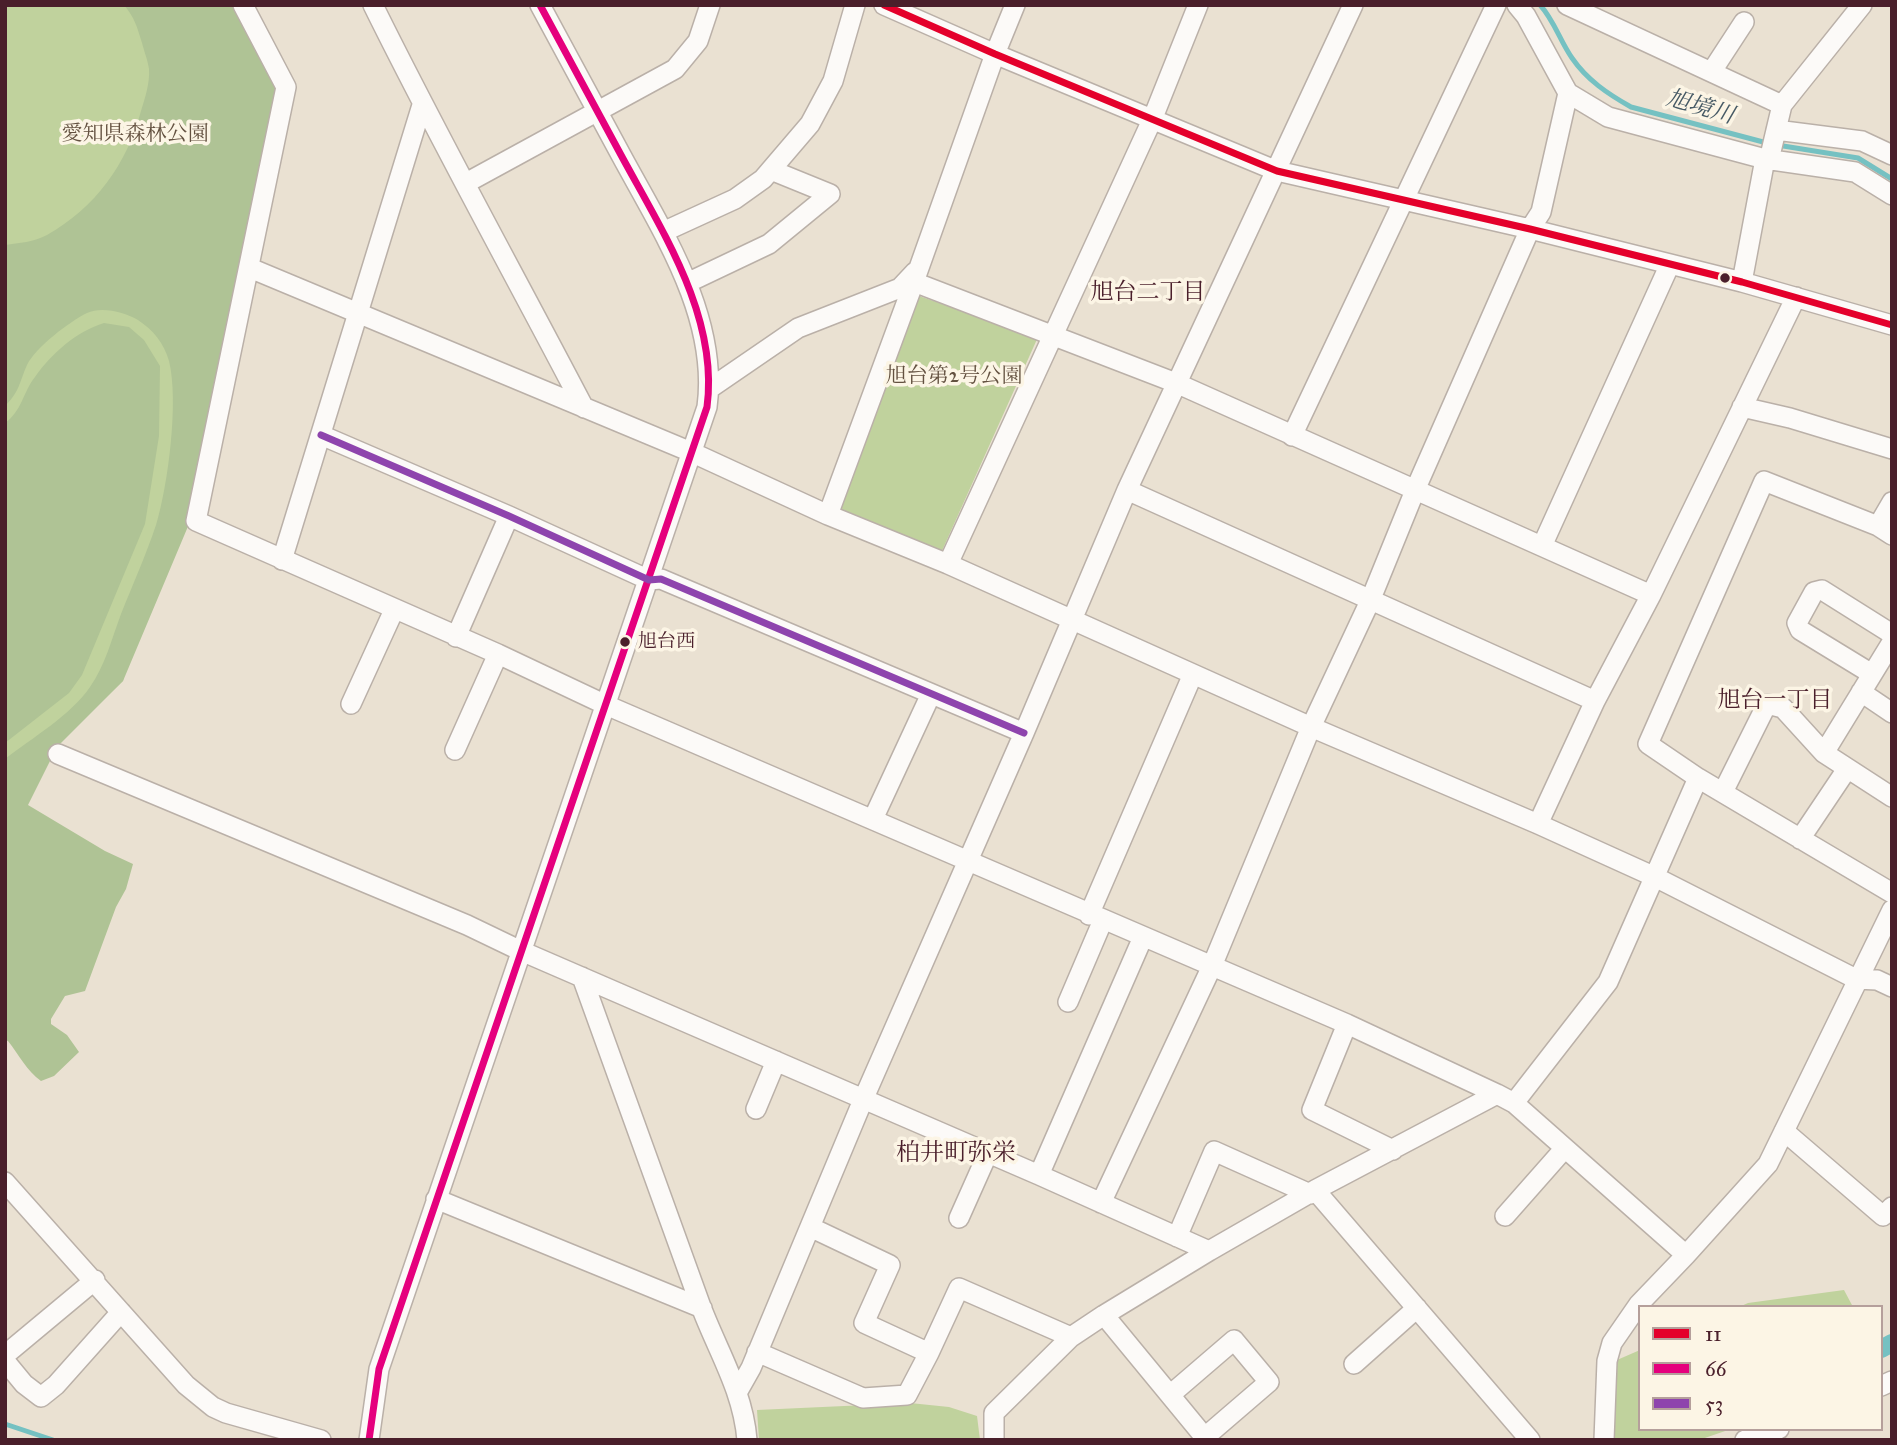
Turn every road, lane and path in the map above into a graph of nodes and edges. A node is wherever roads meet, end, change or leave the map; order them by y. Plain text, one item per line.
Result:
1 (243, 5) edge
2 (373, 5) edge
3 (540, 5) edge
4 (710, 5) edge
5 (855, 5) edge
6 (884, 5) edge
7 (1015, 5) edge
8 (1198, 5) edge
9 (1353, 5) edge
10 (1496, 5) edge
11 (1517, 5) edge
12 (1862, 5) edge
13 (1570, 6) edge
14 (1744, 22) dead end
15 (995, 54) junction
16 (1712, 71) junction
17 (1567, 93) junction
18 (422, 105) junction
19 (1782, 105) junction
20 (598, 112) junction
21 (1152, 120) junction
22 (1771, 148) junction
23 (1892, 155) edge
24 (771, 170) junction
25 (1277, 171) junction
26 (466, 183) junction
27 (1892, 195) edge
28 (1403, 200) junction
29 (1530, 229) junction
30 (663, 232) junction
31 (1670, 264) junction
32 (250, 268) junction
33 (916, 275) junction
34 (687, 282) junction
35 (1742, 282) junction
36 (1796, 297) junction
37 (359, 312) junction
38 (1892, 324) edge
39 (1052, 334) junction
40 (1176, 383) junction
41 (709, 389) junction
42 (1742, 407) junction
43 (584, 408) junction
44 (321, 435) junction
45 (1292, 436) junction
46 (1892, 449) edge
47 (691, 452) junction
48 (1416, 488) junction
49 (1127, 490) junction
50 (1892, 502) edge
51 (828, 515) junction
52 (509, 516) junction
53 (1885, 530) edge
54 (1542, 545) junction
55 (282, 560) junction
56 (948, 564) junction
57 (649, 580) junction
58 (1651, 595) junction
59 (1370, 601) junction
60 (394, 610) junction
61 (1072, 619) junction
62 (1892, 634) edge
63 (456, 637) junction
64 (1892, 642) edge
65 (498, 654) junction
66 (1193, 674) junction
67 (1872, 674) junction
68 (1861, 692) junction
69 (931, 694) junction
70 (1595, 701) junction
71 (351, 704) dead end
72 (606, 705) junction
73 (1892, 713) edge
74 (1311, 727) junction
75 (1024, 733) junction
76 (455, 750) dead end
77 (1824, 753) junction
78 (58, 754) dead end
79 (1847, 769) junction
80 (1698, 778) junction
81 (1723, 792) junction
82 (1892, 797) edge
83 (873, 819) junction
84 (1538, 824) junction
85 (1800, 839) junction
86 (968, 860) junction
87 (1655, 877) junction
88 (1892, 893) edge
89 (1892, 910) edge
90 (1096, 917) junction
91 (1143, 937) junction
92 (519, 950) junction
93 (1212, 965) junction
94 (582, 977) junction
95 (1856, 979) junction
96 (1892, 987) edge
97 (1068, 1002) dead end
98 (1347, 1024) junction
99 (776, 1061) junction
100 (1505, 1099) junction
101 (863, 1100) junction
102 (756, 1109) dead end
103 (1784, 1131) junction
104 (1565, 1148) junction
105 (1393, 1150) junction
106 (988, 1153) junction
107 (1039, 1175) junction
108 (5, 1182) edge
109 (1312, 1192) junction
110 (436, 1199) junction
111 (1101, 1203) junction
112 (1892, 1207) edge
113 (1505, 1216) dead end
114 (959, 1218) dead end
115 (810, 1227) junction
116 (1177, 1237) junction
117 (1209, 1251) junction
118 (1686, 1255) junction
119 (95, 1280) junction
120 (1638, 1305) edge
121 (1638, 1305) edge
122 (702, 1308) junction
123 (1417, 1308) junction
124 (121, 1312) junction
125 (1104, 1315) junction
126 (1071, 1337) junction
127 (757, 1352) junction
128 (929, 1353) junction
129 (5, 1355) edge
130 (5, 1361) edge
131 (1353, 1364) dead end
132 (738, 1391) junction
133 (1170, 1395) junction
134 (1773, 1431) edge
135 (1206, 1439) edge
136 (321, 1440) edge
137 (369, 1440) edge
138 (747, 1440) edge
139 (995, 1440) edge
140 (1531, 1440) edge
141 (1604, 1440) edge
142 (1745, 1440) edge

1 - 32 street
2 - 18 street
3 - 20 street
4 - 20 street
5 - 24 street
6 - 15 street
7 - 15 street
8 - 21 street
9 - 25 street
10 - 28 street
11 - 17 street
12 - 19 street
13 - 16 street
14 - 16 street
15 - 21 street
15 - 33 street
16 - 19 street
17 - 22 street
17 - 29 street
18 - 26 street
18 - 37 street
19 - 22 street
20 - 26 street
20 - 30 street
21 - 25 street
21 - 39 street
22 - 23 street
22 - 27 street
22 - 35 street
24 - 30 street
24 - 34 street
25 - 28 street
25 - 40 street
26 - 43 street
28 - 29 street
28 - 45 street
29 - 31 street
29 - 48 street
30 - 34 street
31 - 35 street
31 - 54 street
32 - 37 street
32 - 55 street
33 - 39 street
33 - 41 street
33 - 51 street
34 - 41 street
35 - 36 street
36 - 38 street
36 - 42 street
37 - 43 street
37 - 44 street
39 - 40 street
39 - 56 street
40 - 45 street
40 - 49 street
41 - 47 street
42 - 46 street
42 - 58 street
43 - 47 street
44 - 52 street
44 - 55 street
45 - 48 street
47 - 51 street
47 - 57 street
48 - 54 street
48 - 59 street
49 - 59 street
49 - 61 street
50 - 53 street
51 - 56 street
52 - 57 street
52 - 63 street
53 - 80 street
54 - 58 street
55 - 60 street
56 - 61 street
57 - 69 street
57 - 72 street
58 - 70 street
59 - 70 street
59 - 74 street
60 - 63 street
60 - 71 street
61 - 66 street
61 - 75 street
62 - 67 street
63 - 65 street
64 - 67 street
65 - 72 street
65 - 76 street
66 - 74 street
66 - 90 street
67 - 68 street
68 - 73 street
68 - 77 street
69 - 75 street
69 - 83 street
70 - 84 street
72 - 83 street
72 - 92 street
74 - 84 street
74 - 93 street
75 - 86 street
77 - 79 street
77 - 81 street
78 - 92 street
79 - 82 street
79 - 85 street
80 - 81 street
80 - 87 street
81 - 85 street
83 - 86 street
84 - 87 street
85 - 88 street
86 - 90 street
86 - 101 street
87 - 95 street
87 - 100 street
89 - 95 street
90 - 91 street
90 - 97 street
91 - 93 street
91 - 107 street
92 - 94 street
92 - 110 street
93 - 98 street
93 - 111 street
94 - 99 street
94 - 122 street
95 - 96 street
95 - 103 street
98 - 100 street
98 - 105 street
99 - 101 street
99 - 102 street
100 - 104 street
100 - 105 street
101 - 106 street
101 - 115 street
103 - 112 street
103 - 118 street
104 - 113 street
104 - 118 street
105 - 109 street
106 - 107 street
106 - 114 street
107 - 111 street
108 - 119 street
109 - 116 street
109 - 117 street
109 - 123 street
110 - 122 street
110 - 137 street
111 - 116 street
115 - 127 street
115 - 128 street
116 - 117 street
117 - 125 street
118 - 120 street
119 - 124 street
119 - 129 street
121 - 141 street
122 - 132 street
123 - 131 street
123 - 140 street
124 - 130 street
124 - 136 street
125 - 126 street
125 - 133 street
126 - 128 street
126 - 139 street
127 - 128 street
127 - 132 street
132 - 138 street
133 - 135 street
133 - 135 street
134 - 142 street

